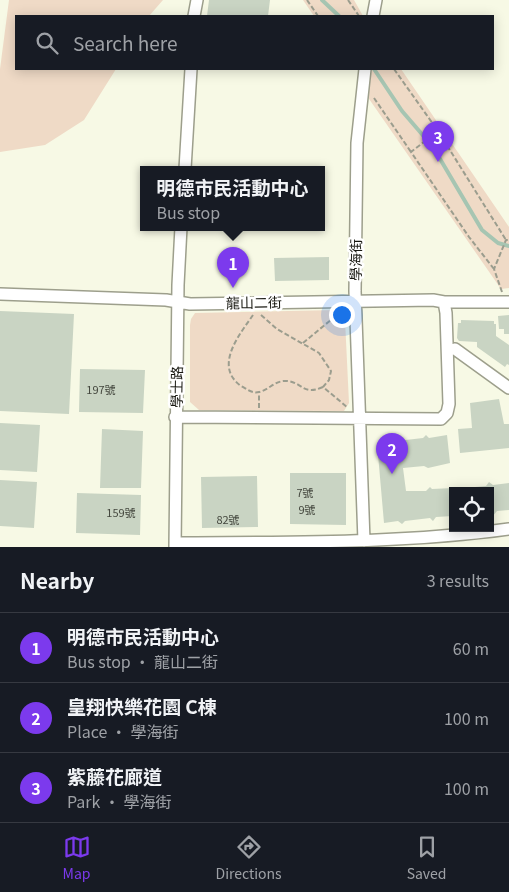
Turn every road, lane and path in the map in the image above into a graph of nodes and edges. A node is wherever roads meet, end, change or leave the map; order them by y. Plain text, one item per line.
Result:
1 (197, 0) edge
2 (307, 0) edge
3 (348, 0) edge
4 (376, 0) edge
5 (194, 15) edge
6 (317, 15) edge
7 (358, 15) edge
8 (373, 15) edge
9 (191, 70) edge
10 (364, 70) edge
11 (395, 70) edge
12 (363, 81) junction
13 (438, 131) junction
14 (411, 152) junction
15 (185, 166) edge
16 (181, 231) edge
17 (508, 240) edge
18 (494, 269) junction
19 (0, 294) edge
20 (506, 298) edge
21 (355, 301) junction
22 (178, 302) junction
23 (444, 302) junction
24 (342, 311) dead end
25 (303, 343) junction
26 (455, 349) dead end
27 (324, 387) junction
28 (509, 388) edge
29 (259, 392) junction
30 (349, 408) dead end
31 (259, 413) dead end
32 (175, 417) junction
33 (359, 420) junction
34 (509, 529) edge
35 (364, 541) junction
36 (175, 545) edge

1 - 5 street
2 - 6 path
3 - 7 path
4 - 8 street
9 - 15 street
10 - 12 street, 學海街
11 - 13 path
12 - 14 path
12 - 21 street, 學海街
13 - 14 path
13 - 17 path
14 - 18 path
16 - 22 street, 學士路
17 - 18 path
18 - 20 path
19 - 22 street, 龍山二街
20 - 23 street, 龍山二街
21 - 22 street, 龍山二街
21 - 23 street, 龍山二街
21 - 33 street, 學海街
22 - 32 street, 學士路
23 - 33 street
24 - 25 path
25 - 27 path
25 - 29 path
26 - 28 street
27 - 29 path
27 - 30 path
29 - 31 path
32 - 33 street
32 - 36 street, 學士路
33 - 35 street, 學海街
34 - 35 street
35 - 36 street

